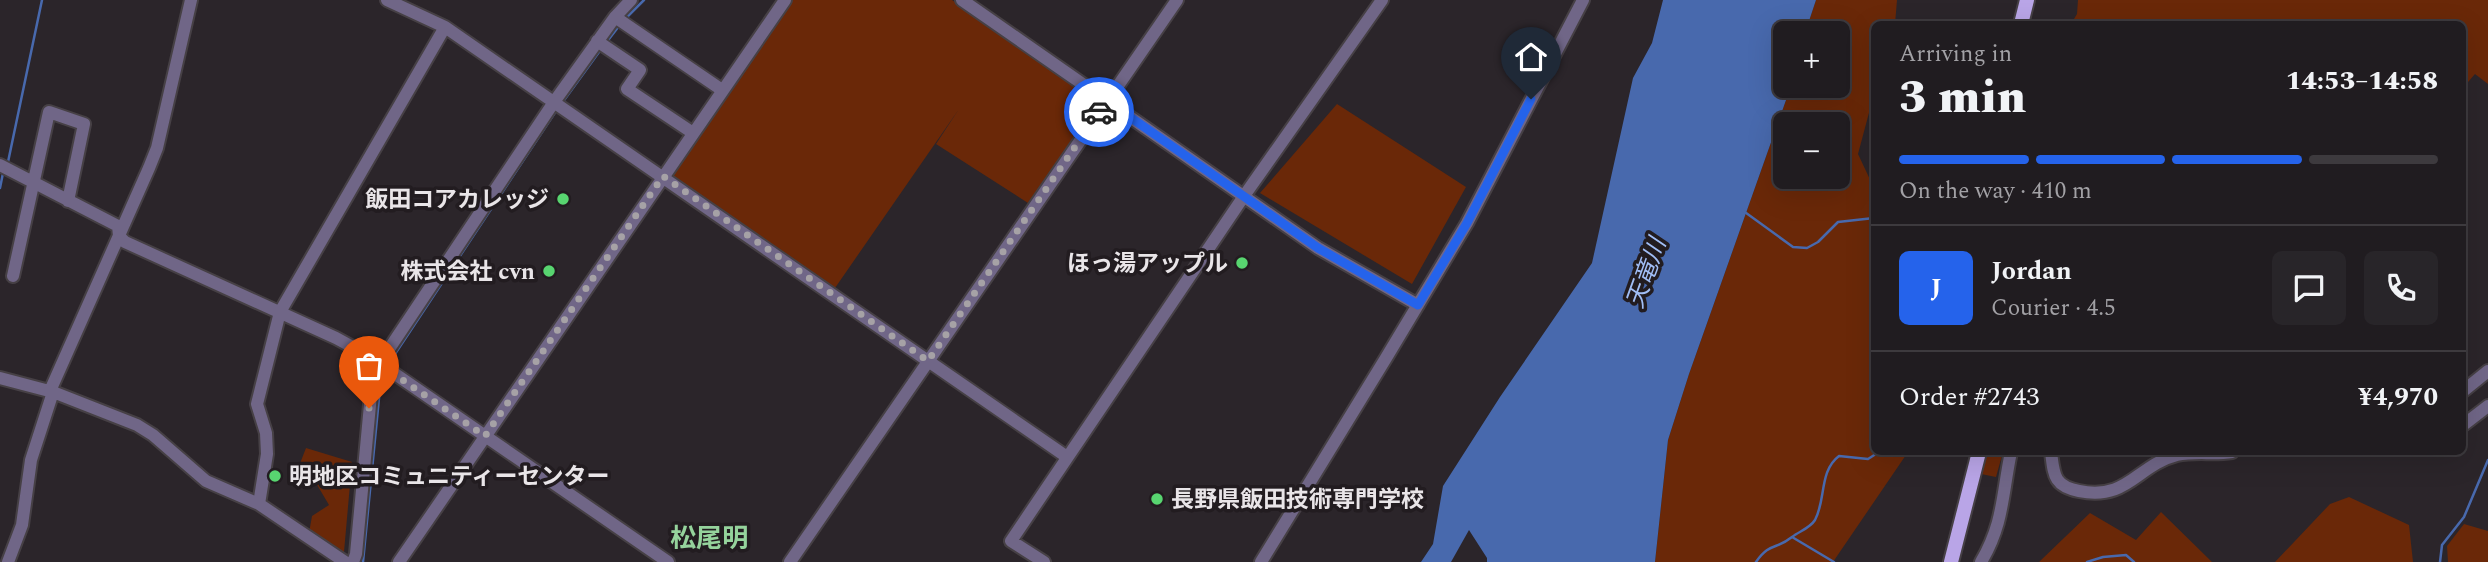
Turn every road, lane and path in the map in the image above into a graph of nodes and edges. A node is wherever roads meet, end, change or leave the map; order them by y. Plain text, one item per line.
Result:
1 (191, 0) edge
2 (387, 0) edge
3 (631, 0) edge
4 (785, 0) edge
5 (962, 0) edge
6 (1177, 0) edge
7 (1382, 0) edge
8 (1583, 0) edge
9 (2027, 0) edge
10 (615, 17) junction
11 (2022, 21) edge
12 (445, 27) junction
13 (597, 41) junction
14 (722, 90) junction
15 (1107, 101) junction
16 (558, 105) junction
17 (692, 133) junction
18 (0, 165) edge
19 (663, 176) junction
20 (33, 182) junction
21 (1244, 196) junction
22 (68, 201) junction
23 (119, 236) junction
24 (13, 276) dead end
25 (1418, 305) junction
26 (280, 312) junction
27 (928, 361) junction
28 (379, 364) junction
29 (2488, 371) edge
30 (0, 377) edge
31 (2466, 388) edge
32 (52, 392) junction
33 (2488, 406) edge
34 (2466, 423) edge
35 (485, 436) junction
36 (1978, 455) edge
37 (2011, 455) edge
38 (2051, 455) edge
39 (2178, 455) edge
40 (1067, 457) junction
41 (259, 504) junction
42 (8, 562) edge
43 (345, 562) edge
44 (353, 562) edge
45 (399, 562) edge
46 (668, 562) edge
47 (790, 562) edge
48 (1044, 562) edge
49 (1261, 562) edge
50 (1951, 562) edge
51 (1980, 562) edge

1 - 23 street
2 - 12 street
3 - 10 street
4 - 14 street
5 - 15 street
6 - 15 street
7 - 21 street
8 - 25 street
9 - 11 main road
10 - 13 street
10 - 14 street
12 - 16 street
12 - 26 street
13 - 16 street
13 - 17 street
14 - 17 street
15 - 21 street
15 - 27 street
16 - 19 street
16 - 28 street
17 - 19 street
18 - 20 street
19 - 27 street
19 - 35 street
20 - 22 street
20 - 22 street
20 - 24 street
21 - 25 street
21 - 40 street
22 - 23 street
23 - 26 street
23 - 32 street
25 - 49 street
26 - 28 street
26 - 41 street
27 - 40 street
27 - 47 street
28 - 35 street
28 - 44 street
29 - 31 street
30 - 32 street
32 - 41 street
32 - 42 street
33 - 34 street
35 - 45 street
35 - 46 street
36 - 50 main road
37 - 51 street
38 - 39 street
40 - 48 street
41 - 43 street

